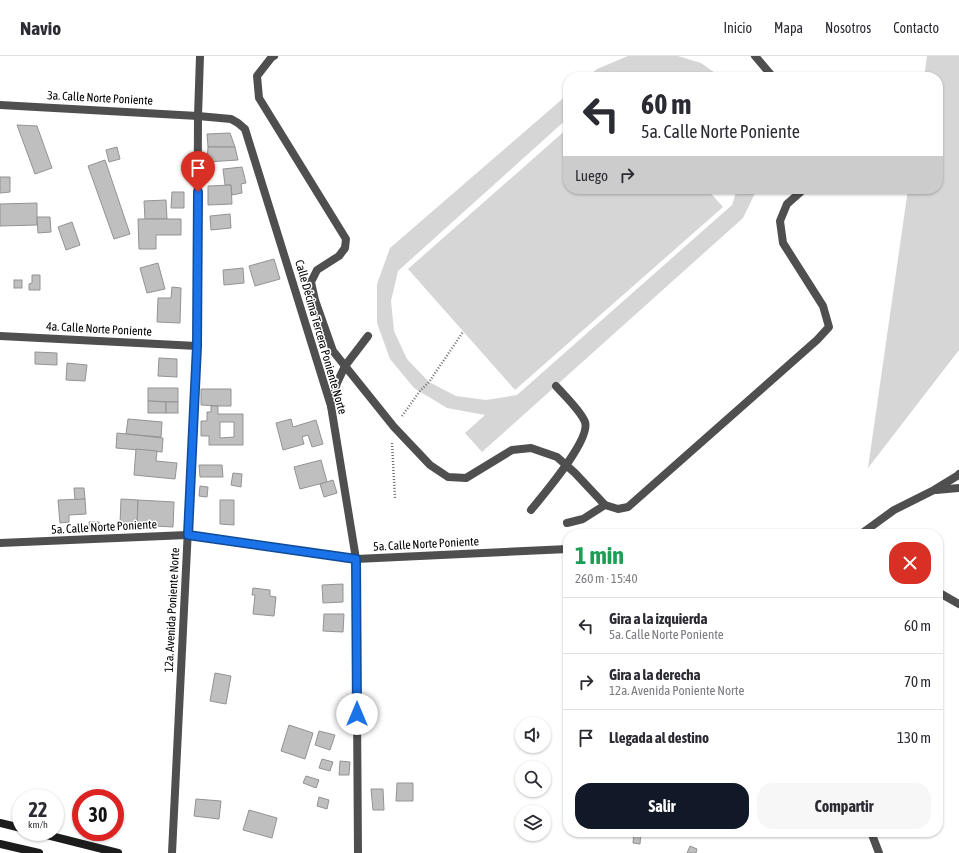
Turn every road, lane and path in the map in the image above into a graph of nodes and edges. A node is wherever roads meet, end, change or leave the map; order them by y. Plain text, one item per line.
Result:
1 (200, 56) edge
2 (274, 56) edge
3 (755, 56) edge
4 (769, 72) edge
5 (0, 105) edge
6 (198, 116) junction
7 (238, 123) joint
8 (798, 194) edge
9 (463, 332) dead end
10 (0, 336) edge
11 (368, 336) dead end
12 (197, 346) junction
13 (345, 366) junction
14 (556, 386) dead end
15 (331, 406) junction
16 (394, 427) junction
17 (566, 465) junction
18 (959, 474) edge
19 (959, 488) edge
20 (934, 490) junction
21 (395, 498) dead end
22 (605, 505) junction
23 (531, 510) dead end
24 (567, 523) dead end
25 (868, 529) edge
26 (188, 535) junction
27 (0, 543) edge
28 (563, 548) edge
29 (356, 559) junction
30 (943, 595) edge
31 (959, 604) edge
32 (0, 823) edge
33 (12, 826) edge
34 (873, 837) edge
35 (64, 839) edge
36 (0, 844) edge
37 (39, 853) edge
38 (118, 853) edge
39 (172, 853) edge
40 (358, 853) edge
41 (879, 853) edge

1 - 6 street, 12a. Avenida Poniente Norte
2 - 13 street
3 - 4 street
5 - 6 street, 3a. Calle Norte Poniente
6 - 7 street, 3a. Calle Norte Poniente
6 - 12 street, 12a. Avenida Poniente Norte
7 - 15 street, Calle Décima Tercera Poniente Norte
8 - 22 street
9 - 16 path
10 - 12 street, 4a. Calle Norte Poniente
11 - 13 street
12 - 26 street, 12a. Avenida Poniente Norte
13 - 15 street
13 - 16 street
14 - 17 street
15 - 29 street, Calle Décima Tercera Poniente Norte
16 - 17 street
16 - 21 path
17 - 22 street
17 - 23 street
18 - 20 street
19 - 20 street
20 - 25 street
22 - 24 street
26 - 27 street, 5a. Calle Norte Poniente
26 - 29 street, 5a. Calle Norte Poniente
26 - 39 street, 12a. Avenida Poniente Norte
28 - 29 street, 5a. Calle Norte Poniente
29 - 40 street, Calle Décima Tercera Poniente Norte
30 - 31 street
32 - 33 main road
34 - 41 street
35 - 38 main road
36 - 37 main road

